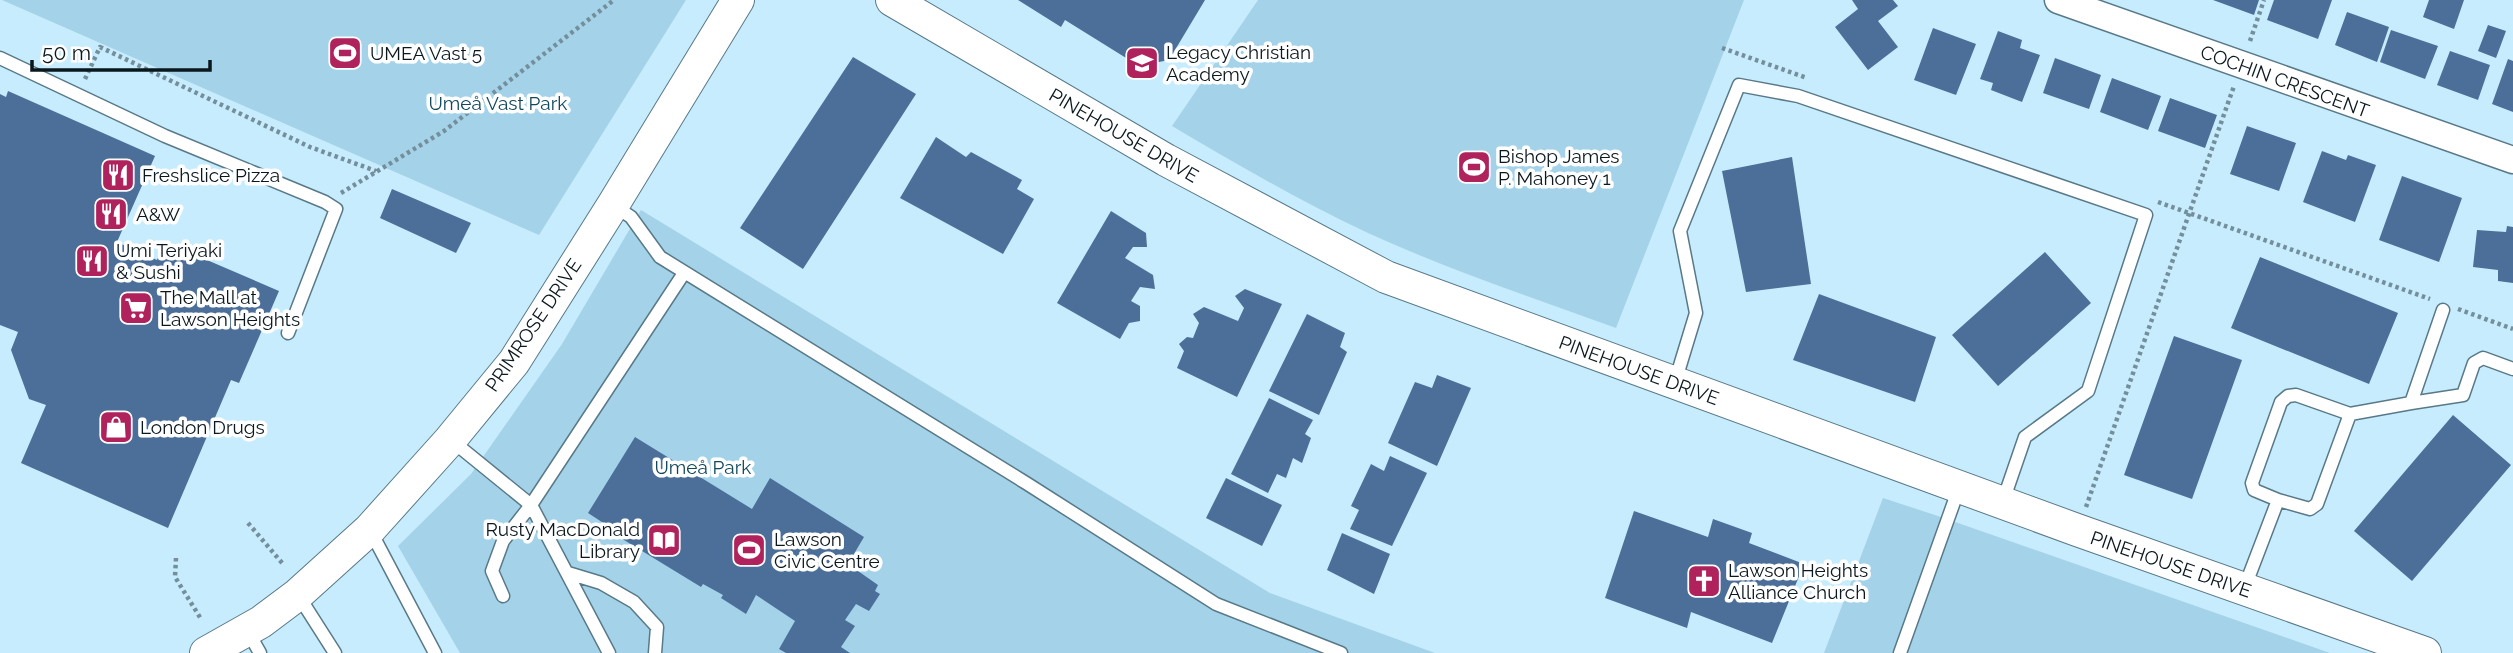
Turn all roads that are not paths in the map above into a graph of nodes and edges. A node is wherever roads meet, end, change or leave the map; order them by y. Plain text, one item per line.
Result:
1 (737, 0) edge
2 (892, 0) edge
3 (2058, 0) edge
4 (0, 58) edge
5 (2513, 160) edge
6 (613, 205) junction
7 (684, 273) junction
8 (2443, 310) dead end
9 (288, 333) dead end
10 (2513, 369) edge
11 (1674, 383) junction
12 (2411, 403) junction
13 (2350, 414) junction
14 (450, 440) junction
15 (1959, 487) junction
16 (2278, 500) junction
17 (2002, 503) junction
18 (531, 505) junction
19 (370, 529) junction
20 (568, 573) junction
21 (2244, 589) junction
22 (297, 595) junction
23 (503, 596) dead end
24 (253, 642) edge
25 (2413, 651) edge
26 (206, 653) edge
27 (335, 653) edge
28 (435, 653) edge
29 (609, 653) edge
30 (655, 653) edge
31 (1342, 653) edge
32 (1900, 653) edge

1 - 6 street, PRIMROSE DRIVE
2 - 11 street, PINEHOUSE DRIVE
3 - 5 street, COCHIN CRESCENT
4 - 9 lane
6 - 7 lane
6 - 14 street, PRIMROSE DRIVE
7 - 18 lane
7 - 31 lane
8 - 12 lane
10 - 12 lane
11 - 15 street, PINEHOUSE DRIVE
11 - 17 lane
12 - 13 lane
13 - 16 lane
13 - 16 lane
14 - 18 lane
14 - 19 street, PRIMROSE DRIVE
15 - 17 street, PINEHOUSE DRIVE
15 - 32 lane
16 - 21 lane
17 - 21 street, PINEHOUSE DRIVE
18 - 20 lane
18 - 23 lane
19 - 22 street, PRIMROSE DRIVE
19 - 28 lane
20 - 29 lane
20 - 30 lane
21 - 25 street, PINEHOUSE DRIVE
22 - 24 street, PRIMROSE DRIVE
22 - 27 lane
24 - 26 street, PRIMROSE DRIVE

